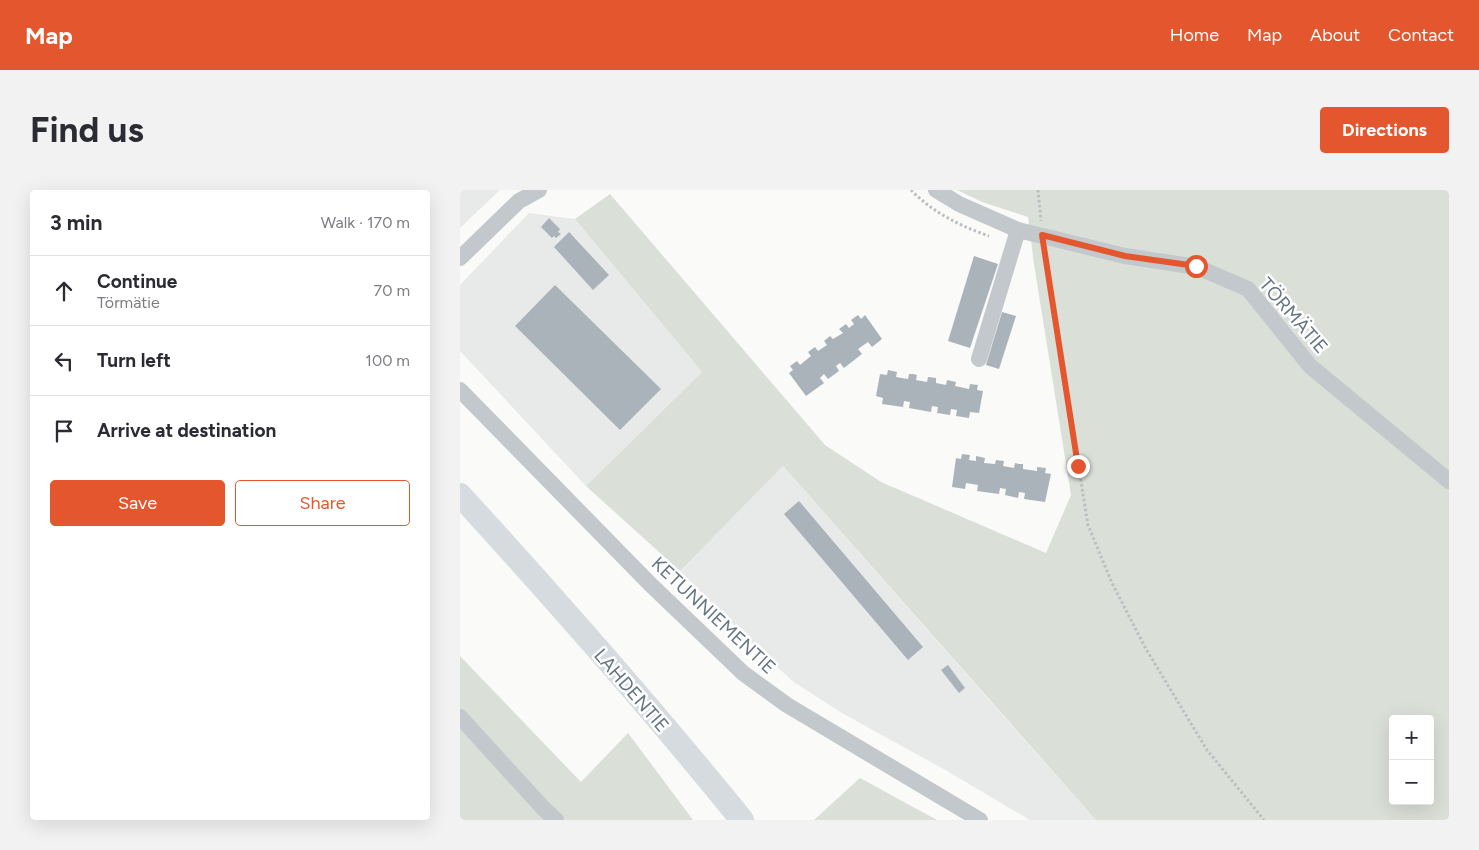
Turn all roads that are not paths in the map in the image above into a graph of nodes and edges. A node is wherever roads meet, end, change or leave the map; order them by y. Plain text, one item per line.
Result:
1 (539, 190) edge
2 (936, 190) edge
3 (1018, 230) junction
4 (460, 258) edge
5 (979, 359) dead end
6 (460, 390) edge
7 (1449, 481) edge
8 (460, 495) edge
9 (460, 503) edge
10 (520, 561) junction
11 (460, 717) edge
12 (556, 820) edge
13 (742, 820) edge
14 (980, 820) edge

1 - 4 street
2 - 3 street, TÖRMÄTIE
3 - 5 street
3 - 7 street, TÖRMÄTIE
6 - 14 street, KETUNNIEMENTIE
8 - 10 highway, LAHDENTIE
9 - 10 highway, LAHDENTIE
10 - 13 highway, LAHDENTIE
11 - 12 street

